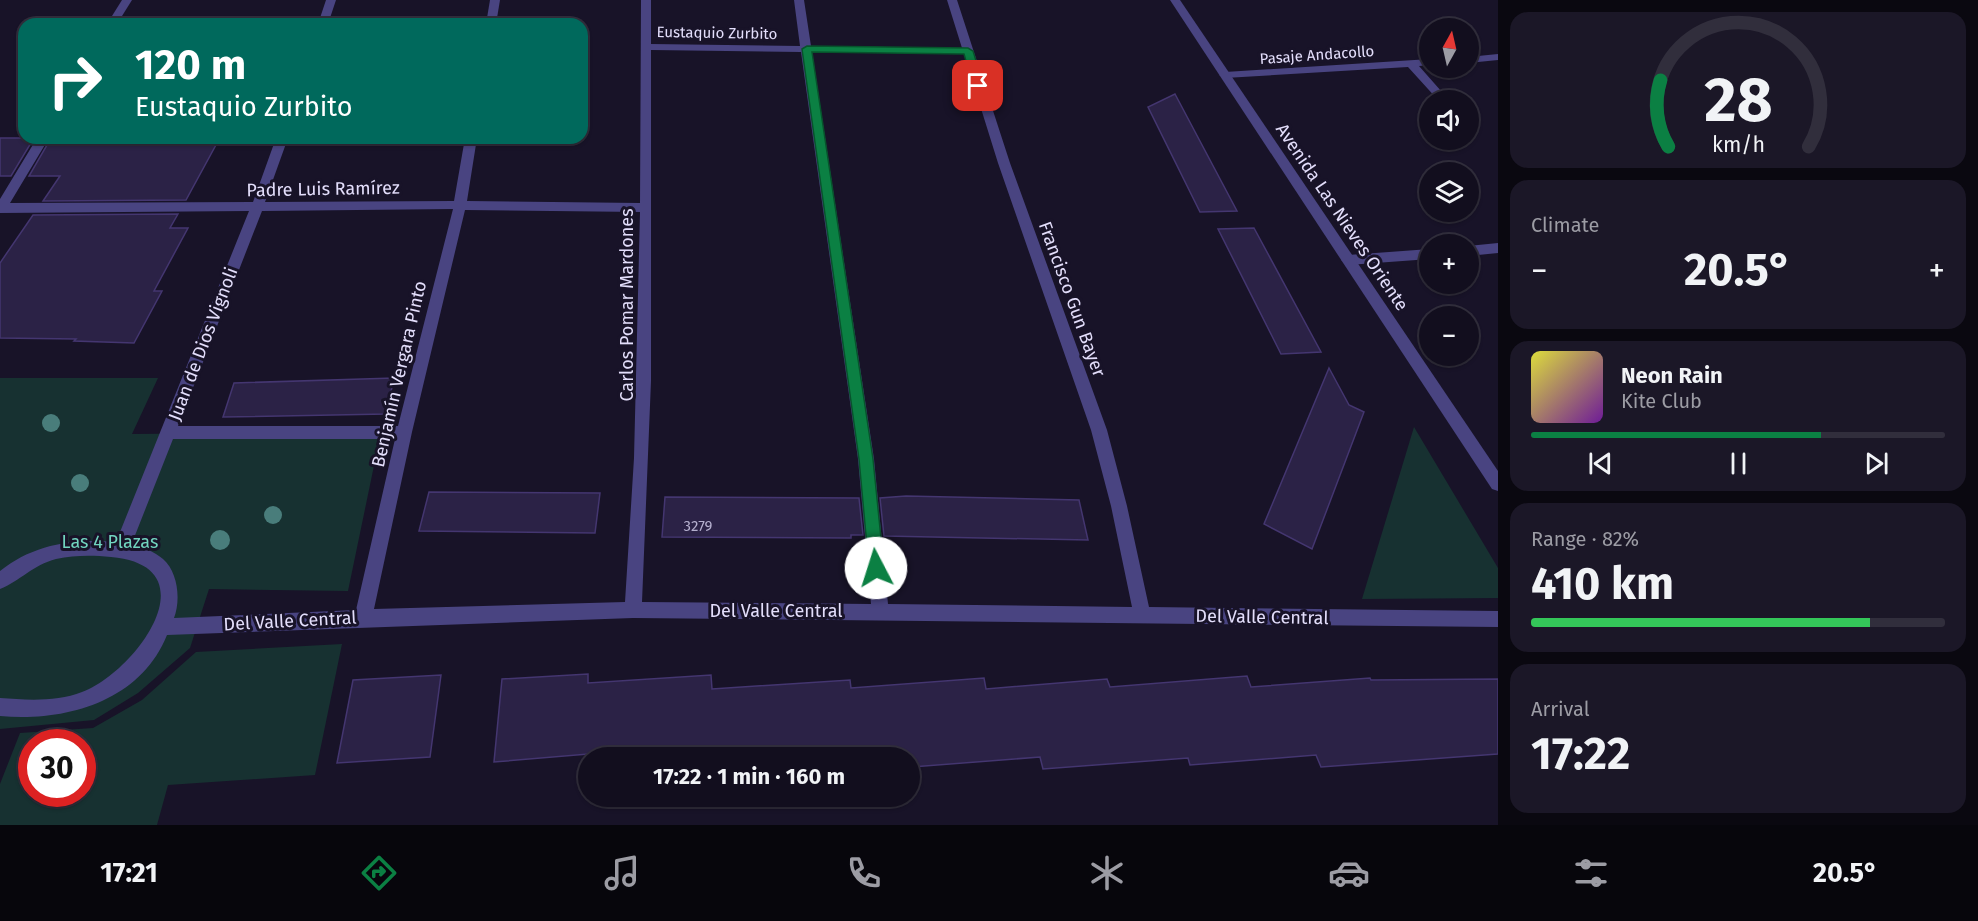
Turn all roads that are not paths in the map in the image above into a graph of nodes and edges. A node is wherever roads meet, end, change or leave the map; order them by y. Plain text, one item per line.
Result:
1 (127, 0) edge
2 (331, 0) edge
3 (495, 0) edge
4 (646, 0) edge
5 (799, 0) edge
6 (952, 0) edge
7 (1175, 0) edge
8 (116, 18) edge
9 (325, 18) edge
10 (492, 18) edge
11 (646, 47) junction
12 (807, 49) junction
13 (968, 51) junction
14 (1498, 57) edge
15 (1479, 59) edge
16 (1419, 63) edge
17 (1411, 64) junction
18 (1225, 75) junction
19 (1435, 90) edge
20 (39, 144) edge
21 (280, 144) edge
22 (470, 144) edge
23 (460, 205) junction
24 (257, 207) junction
25 (645, 208) junction
26 (0, 209) edge
27 (1498, 248) edge
28 (1479, 250) edge
29 (1419, 255) edge
30 (1348, 260) junction
31 (404, 432) junction
32 (168, 433) junction
33 (1498, 484) edge
34 (122, 548) junction
35 (0, 581) edge
36 (633, 610) junction
37 (880, 612) junction
38 (1142, 615) junction
39 (363, 618) junction
40 (1498, 619) edge
41 (163, 627) junction
42 (0, 708) edge

1 - 8 street
2 - 9 street
3 - 10 street
4 - 11 street, Carlos Pomar Mardones
5 - 12 street
6 - 13 street, Francisco Gun Bayer
7 - 18 street, Avenida Las Nieves Oriente
11 - 12 street, Eustaquio Zurbito
11 - 25 street, Carlos Pomar Mardones
12 - 13 street, Eustaquio Zurbito
12 - 37 street
13 - 38 street, Francisco Gun Bayer
14 - 15 street
16 - 17 street, Pasaje Andacollo
17 - 18 street, Pasaje Andacollo
17 - 19 street
18 - 30 street, Avenida Las Nieves Oriente
20 - 26 street
21 - 24 street, Juan de Dios Vignoli
22 - 23 street, Benjamín Vergara Pinto
23 - 24 street, Padre Luis Ramírez
23 - 25 street, Padre Luis Ramírez
23 - 31 street, Benjamín Vergara Pinto
24 - 26 street, Padre Luis Ramírez
24 - 32 street, Juan de Dios Vignoli
25 - 36 street, Carlos Pomar Mardones
27 - 28 street
29 - 30 street
30 - 33 street, Avenida Las Nieves Oriente
31 - 32 street
31 - 39 street, Benjamín Vergara Pinto
32 - 34 street, Juan de Dios Vignoli
34 - 35 street
34 - 41 street
36 - 37 street, Del Valle Central
36 - 39 street, Del Valle Central
37 - 38 street, Del Valle Central
38 - 40 street, Del Valle Central
39 - 41 street, Del Valle Central
41 - 42 street

